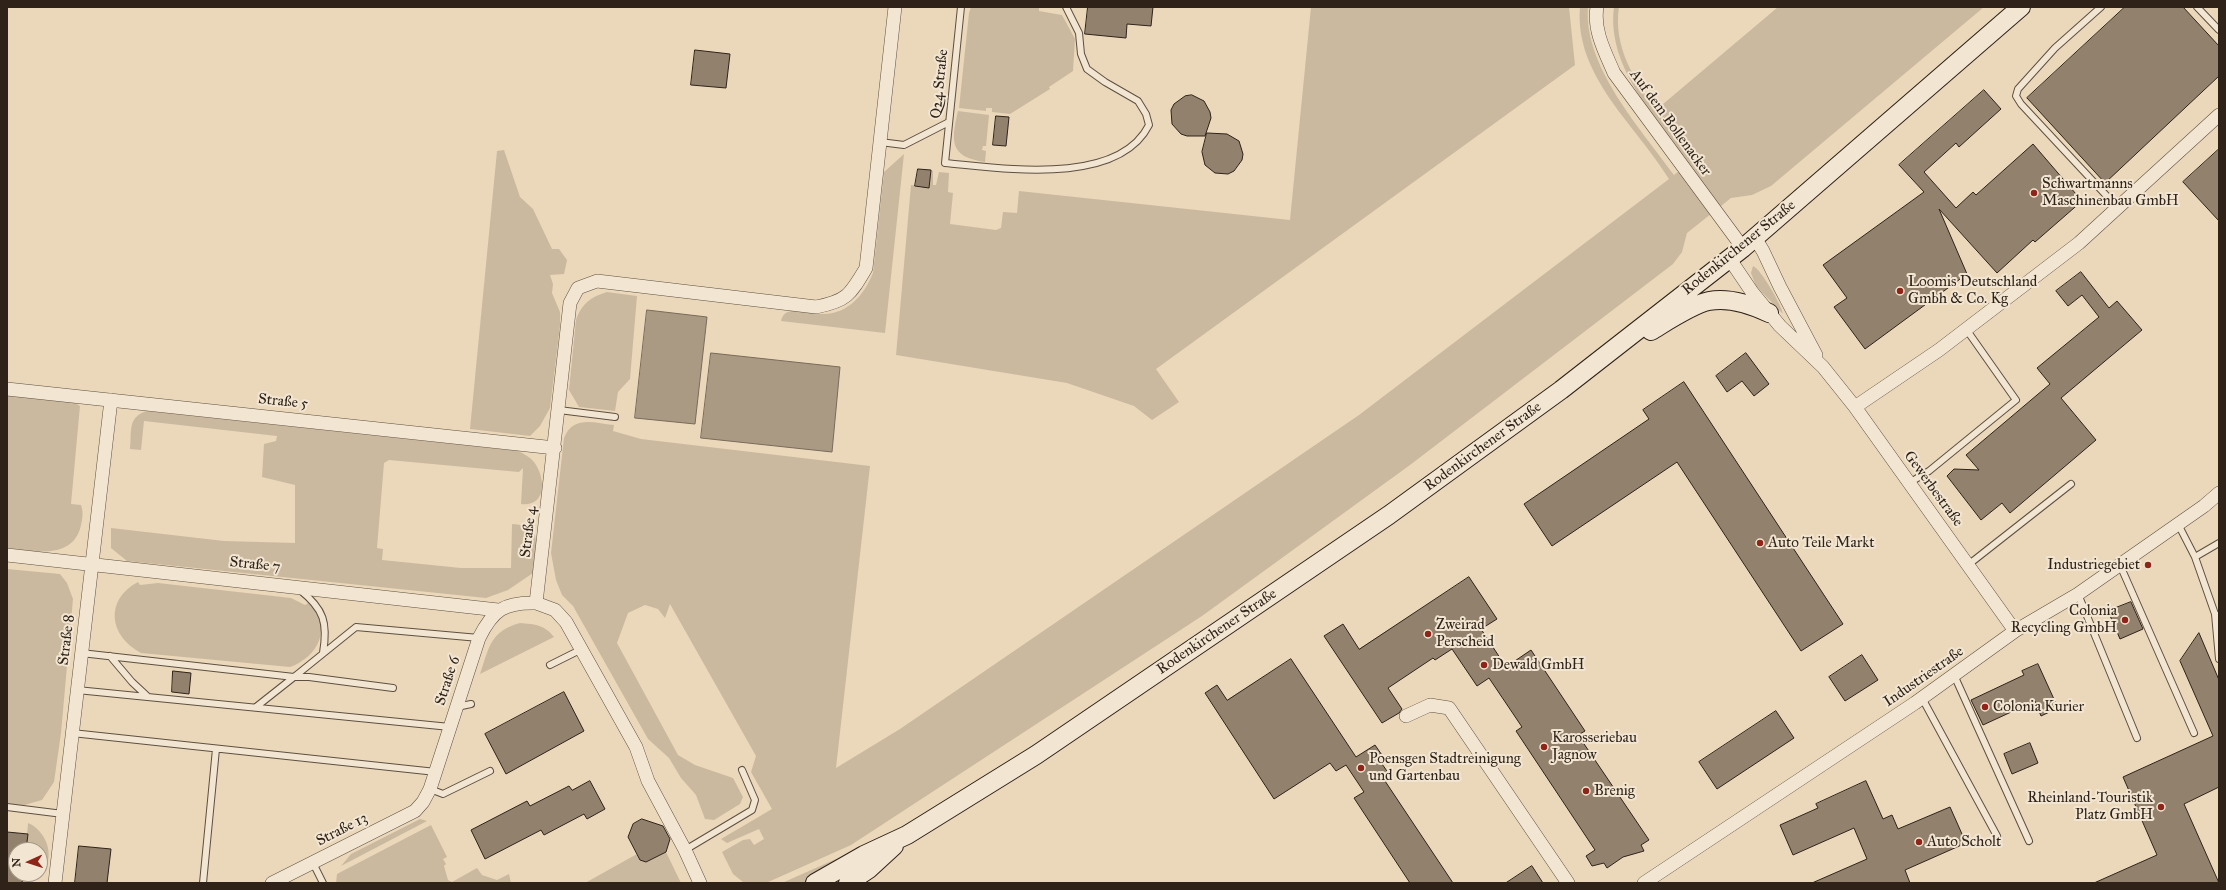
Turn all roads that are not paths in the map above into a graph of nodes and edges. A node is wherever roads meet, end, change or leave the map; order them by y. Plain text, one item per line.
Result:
1 (895, 7) edge
2 (961, 7) edge
3 (1066, 7) edge
4 (1598, 7) edge
5 (2021, 7) edge
6 (2101, 7) edge
7 (2197, 7) edge
8 (2219, 30) edge
9 (2217, 120) edge
10 (949, 122) junction
11 (880, 142) junction
12 (2118, 208) junction
13 (1742, 248) junction
14 (1769, 313) junction
15 (1966, 329) junction
16 (1616, 346) junction
17 (1823, 367) junction
18 (7, 389) edge
19 (111, 400) junction
20 (1855, 407) junction
21 (559, 410) junction
22 (615, 417) dead end
23 (555, 448) junction
24 (1909, 483) junction
25 (2071, 484) dead end
26 (2219, 493) edge
27 (2178, 524) junction
28 (2219, 543) edge
29 (7, 555) edge
30 (2195, 557) junction
31 (92, 564) junction
32 (1968, 565) junction
33 (2120, 565) junction
34 (294, 585) junction
35 (2078, 594) junction
36 (536, 603) junction
37 (498, 610) junction
38 (2217, 615) edge
39 (2015, 631) junction
40 (479, 638) junction
41 (582, 649) junction
42 (81, 653) junction
43 (323, 653) junction
44 (110, 656) junction
45 (2219, 660) edge
46 (550, 665) dead end
47 (1954, 675) junction
48 (294, 677) junction
49 (393, 688) dead end
50 (77, 690) junction
51 (149, 697) junction
52 (1922, 698) junction
53 (471, 704) dead end
54 (256, 707) junction
55 (457, 707) junction
56 (1406, 716) dead end
57 (450, 727) junction
58 (72, 733) junction
59 (2194, 733) dead end
60 (2137, 738) dead end
61 (216, 749) junction
62 (742, 770) dead end
63 (490, 771) dead end
64 (436, 772) junction
65 (430, 790) junction
66 (423, 802) joint
67 (7, 807) edge
68 (63, 814) junction
69 (906, 835) junction
70 (1997, 836) dead end
71 (2029, 841) dead end
72 (685, 850) junction
73 (313, 863) junction
74 (55, 883) edge
75 (203, 883) edge
76 (272, 883) edge
77 (323, 883) edge
78 (700, 883) edge
79 (815, 883) edge
80 (848, 883) edge
81 (1568, 883) edge
82 (1644, 883) edge

1 - 11 street
2 - 10 lane, Q24 Straße
3 - 10 lane, Q24 Straße
4 - 13 street, Auf dem Bollenacker
5 - 13 main road, Rodenkirchener Straße
6 - 12 lane
7 - 8 lane
9 - 12 street
10 - 11 lane
11 - 21 street, Straße 4
12 - 15 street
13 - 14 street, Gewerbestraße
13 - 16 main road, Rodenkirchener Straße
13 - 17 street, Gewerbestraße
14 - 16 main road
14 - 17 street, Gewerbestraße
15 - 20 street
15 - 24 lane
16 - 69 main road, Rodenkirchener Straße
17 - 20 street, Gewerbestraße
18 - 19 street, Straße 5
19 - 23 street, Straße 5
19 - 31 street, Straße 8
20 - 24 street, Gewerbestraße
21 - 22 lane
21 - 23 street, Straße 4
23 - 36 street, Straße 4
24 - 32 street, Gewerbestraße
25 - 32 lane
26 - 27 street, Industriestraße
27 - 30 lane
27 - 33 street, Industriestraße
28 - 30 lane
29 - 31 street, Straße 7
30 - 38 lane
31 - 34 street, Straße 7
31 - 42 street, Straße 8
32 - 39 street, Gewerbestraße
33 - 35 street, Industriestraße
33 - 59 lane
34 - 37 street, Straße 7
34 - 43 lane
35 - 39 street, Industriestraße
35 - 60 lane
36 - 37 street
36 - 41 street
37 - 40 street, Straße 6
38 - 45 lane
39 - 47 street, Industriestraße
40 - 43 lane
40 - 55 street, Straße 6
41 - 46 lane
41 - 72 street
42 - 44 lane
42 - 50 street, Straße 8
43 - 48 lane
44 - 48 lane
44 - 51 lane
47 - 52 street, Industriestraße
47 - 71 lane
48 - 49 lane
48 - 54 lane
50 - 51 lane
50 - 58 street, Straße 8
51 - 54 lane
52 - 70 lane
52 - 82 street, Industriestraße
53 - 55 lane
54 - 57 lane
55 - 57 street, Straße 6
56 - 81 street
57 - 64 street, Straße 6
58 - 61 lane
58 - 68 street, Straße 8
61 - 64 lane
61 - 75 lane
62 - 72 lane
63 - 65 lane
64 - 65 street, Straße 6
65 - 66 street, Straße 6
66 - 73 street, Straße 13
67 - 68 lane
68 - 74 street, Straße 8
69 - 79 main road, Rodenkirchener Straße
69 - 80 main road, Rodenkirchener Straße
72 - 78 street
73 - 76 street, Straße 13
73 - 77 lane

